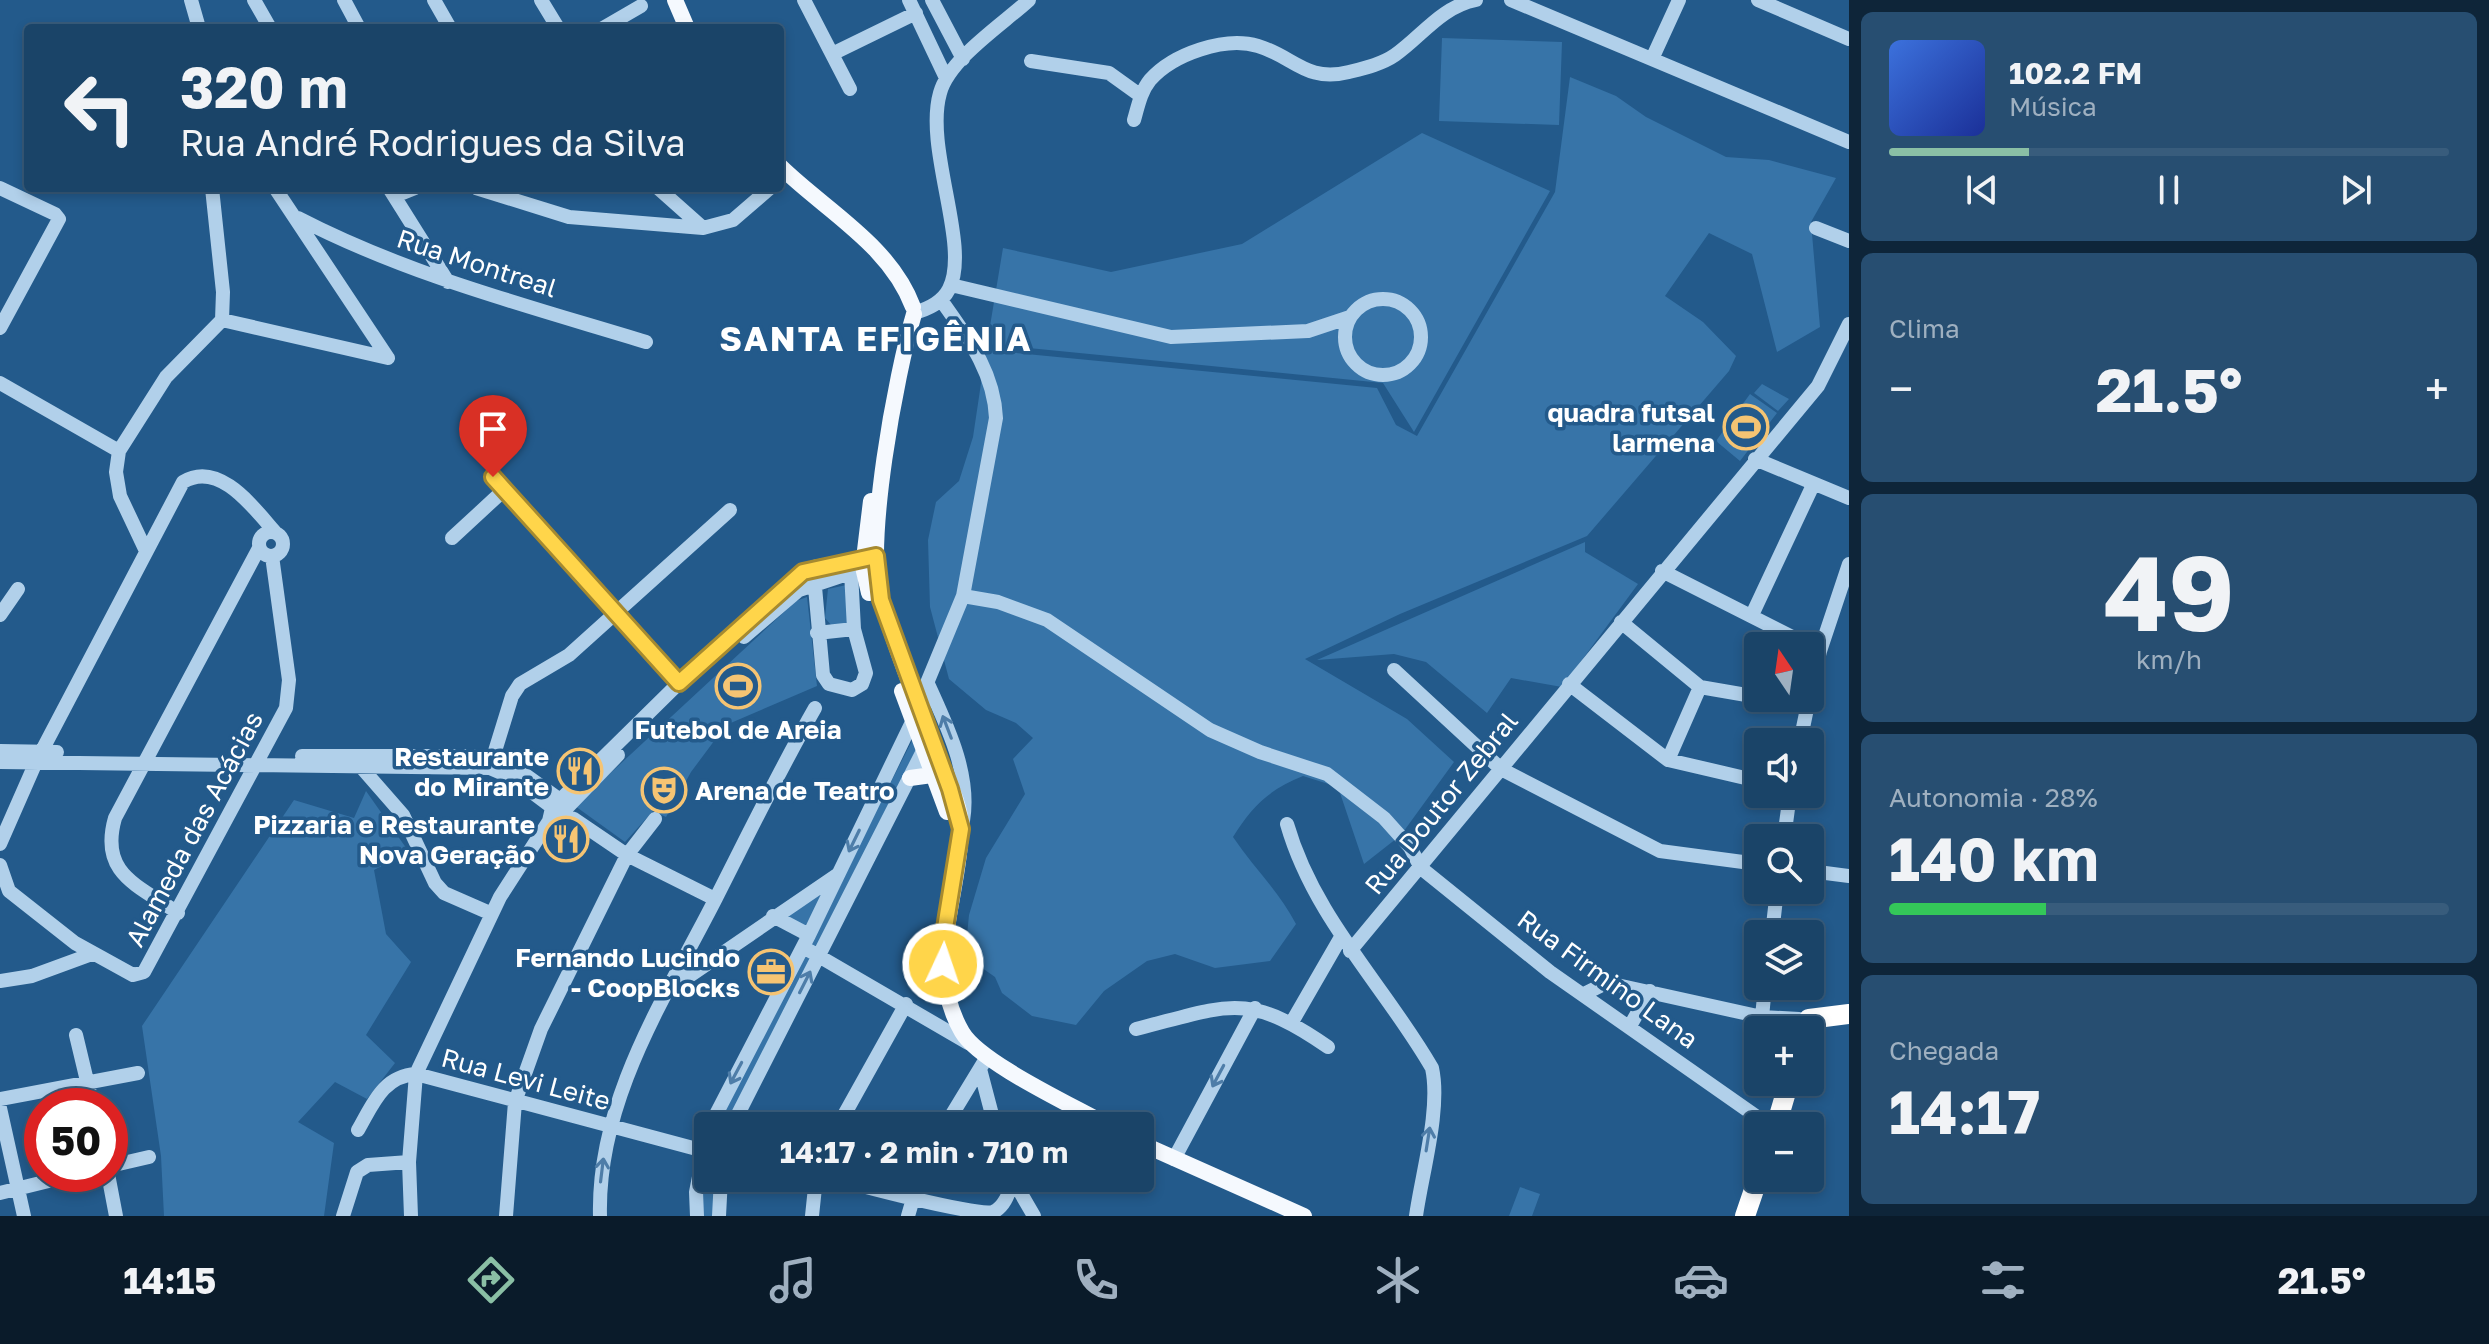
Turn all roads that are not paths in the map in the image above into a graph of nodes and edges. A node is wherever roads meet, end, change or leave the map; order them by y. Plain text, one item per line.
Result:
1 (191, 0) edge
2 (254, 0) edge
3 (344, 0) edge
4 (434, 0) edge
5 (541, 0) edge
6 (804, 0) edge
7 (932, 0) edge
8 (1029, 0) edge
9 (1476, 0) edge
10 (1511, 0) edge
11 (1679, 0) edge
12 (1758, 0) edge
13 (674, 4) edge
14 (641, 6) dead end
15 (913, 6) edge
16 (943, 21) junction
17 (198, 24) edge
18 (268, 24) edge
19 (357, 24) edge
20 (448, 24) edge
21 (556, 24) edge
22 (610, 24) edge
23 (685, 24) edge
24 (924, 31) junction
25 (1849, 39) edge
26 (832, 54) junction
27 (963, 59) junction
28 (1652, 59) junction
29 (1031, 61) dead end
30 (946, 78) junction
31 (850, 89) dead end
32 (1141, 96) junction
33 (1134, 120) dead end
34 (1849, 142) edge
35 (784, 175) edge
36 (0, 188) edge
37 (212, 192) edge
38 (278, 192) edge
39 (392, 192) edge
40 (487, 192) edge
41 (520, 192) edge
42 (662, 192) edge
43 (765, 192) edge
44 (524, 205) junction
45 (298, 218) junction
46 (703, 228) junction
47 (1816, 228) dead end
48 (339, 240) junction
49 (1849, 241) edge
50 (317, 250) junction
51 (448, 283) junction
52 (951, 285) junction
53 (941, 300) junction
54 (912, 311) junction
55 (1350, 317) junction
56 (222, 320) junction
57 (1849, 324) edge
58 (0, 328) edge
59 (1308, 331) junction
60 (646, 342) dead end
61 (1346, 346) junction
62 (0, 383) edge
63 (119, 451) junction
64 (1755, 459) junction
65 (493, 477) dead end
66 (1813, 485) junction
67 (504, 490) junction
68 (1849, 498) edge
69 (730, 510) dead end
70 (452, 538) dead end
71 (146, 551) junction
72 (266, 551) junction
73 (866, 563) junction
74 (1849, 564) edge
75 (814, 567) junction
76 (1662, 571) junction
77 (815, 584) junction
78 (18, 589) dead end
79 (963, 596) junction
80 (615, 614) junction
81 (0, 615) edge
82 (1752, 615) junction
83 (1621, 622) junction
84 (854, 629) junction
85 (1784, 632) edge
86 (817, 633) junction
87 (1824, 639) edge
88 (1394, 670) dead end
89 (679, 683) junction
90 (927, 683) junction
91 (1569, 684) junction
92 (1700, 687) junction
93 (1744, 695) edge
94 (815, 708) dead end
95 (918, 717) junction
96 (927, 742) junction
97 (0, 751) edge
98 (39, 757) junction
99 (149, 758) junction
100 (261, 760) junction
101 (1668, 760) junction
102 (0, 762) edge
103 (491, 762) junction
104 (361, 767) junction
105 (1501, 769) junction
106 (932, 775) junction
107 (910, 778) junction
108 (1744, 778) edge
109 (561, 811) junction
110 (655, 819) dead end
111 (1287, 824) dead end
112 (961, 829) junction
113 (0, 844) edge
114 (958, 847) junction
115 (627, 855) junction
116 (1744, 862) edge
117 (0, 865) edge
118 (1421, 868) junction
119 (1824, 873) edge
120 (838, 874) junction
121 (1849, 876) edge
122 (715, 899) junction
123 (178, 913) junction
124 (492, 914) junction
125 (773, 916) junction
126 (1341, 937) junction
127 (806, 941) junction
128 (1350, 951) junction
129 (92, 954) junction
130 (819, 955) junction
131 (0, 981) edge
132 (1650, 991) junction
133 (1584, 994) junction
134 (662, 995) junction
135 (906, 1004) junction
136 (1255, 1008) junction
137 (1849, 1014) edge
138 (1758, 1016) edge
139 (1824, 1021) edge
140 (1292, 1022) junction
141 (1630, 1026) junction
142 (1136, 1029) dead end
143 (76, 1035) dead end
144 (968, 1043) junction
145 (1328, 1047) dead end
146 (984, 1063) junction
147 (138, 1073) dead end
148 (416, 1074) junction
149 (87, 1081) junction
150 (89, 1088) edge
151 (0, 1099) edge
152 (515, 1102) junction
153 (0, 1108) edge
154 (717, 1112) edge
155 (739, 1112) edge
156 (846, 1112) edge
157 (954, 1112) edge
158 (993, 1112) edge
159 (1081, 1112) edge
160 (1750, 1112) edge
161 (610, 1126) junction
162 (358, 1130) dead end
163 (694, 1148) edge
164 (1154, 1150) edge
165 (149, 1157) dead end
166 (1174, 1159) junction
167 (128, 1162) edge
168 (409, 1162) junction
169 (24, 1186) edge
170 (17, 1188) junction
171 (111, 1192) edge
172 (700, 1192) edge
173 (720, 1192) edge
174 (815, 1192) edge
175 (884, 1192) edge
176 (913, 1192) edge
177 (1008, 1192) edge
178 (1020, 1192) edge
179 (1753, 1192) edge
180 (0, 1193) edge
181 (910, 1199) junction
182 (24, 1216) edge
183 (116, 1216) edge
184 (343, 1216) edge
185 (411, 1216) edge
186 (506, 1216) edge
187 (600, 1216) edge
188 (697, 1216) edge
189 (719, 1216) edge
190 (812, 1216) edge
191 (908, 1216) edge
192 (1034, 1216) edge
193 (1304, 1216) edge
194 (1416, 1216) edge
195 (1745, 1216) edge

1 - 17 street
2 - 18 street
3 - 19 street
4 - 20 street
5 - 21 street
6 - 26 street
7 - 16 street
8 - 27 street
9 - 32 street
10 - 28 street
11 - 28 street
12 - 25 street
13 - 23 main road
14 - 22 street
15 - 24 street
15 - 26 street
16 - 24 street
16 - 27 street
24 - 30 street
26 - 31 street
27 - 30 street
28 - 34 street
29 - 32 street
30 - 52 street
32 - 33 street
35 - 54 main road
36 - 58 street
37 - 56 street
38 - 45 street
39 - 51 street
40 - 44 street
41 - 44 street
42 - 46 street
43 - 46 street
44 - 46 street
45 - 48 street, Rua Montreal
45 - 50 street
47 - 49 street
48 - 50 street
48 - 51 street, Rua Montreal
50 - 56 street
51 - 60 street, Rua Montreal
52 - 53 street
52 - 59 street
53 - 54 street
53 - 79 street
54 - 73 main road
55 - 59 street
55 - 61 street
55 - 61 street
56 - 63 street
57 - 64 street, Rua Doutor Zebral
59 - 61 street
62 - 63 street
63 - 71 street
64 - 66 street
64 - 76 street, Rua Doutor Zebral
65 - 67 street
66 - 68 street
66 - 82 street
67 - 70 street
67 - 80 street
69 - 80 street
71 - 72 street
71 - 98 street
72 - 99 street
72 - 100 street, Alameda das Acácias
73 - 75 street
73 - 77 street
73 - 84 street
73 - 95 main road
74 - 87 street
75 - 77 street
75 - 89 street
76 - 82 street
76 - 83 street, Rua Doutor Zebral
77 - 86 street
77 - 109 street
78 - 81 street
79 - 90 street
79 - 118 street, Rua Firmino Lana
80 - 89 street
80 - 103 street
82 - 85 street
83 - 91 street, Rua Doutor Zebral
83 - 92 street
84 - 86 street
84 - 86 street
88 - 105 street
89 - 109 street
90 - 95 street
112 -> 90 street
91 - 101 street
91 - 105 street, Rua Doutor Zebral
92 - 93 street
92 - 101 street
94 - 122 street
95 - 96 main road
95 -> 120 street
96 - 106 main road
96 - 107 street
96 - 112 main road
97 - 98 street
98 - 99 street
98 - 102 street
98 - 113 street
99 - 100 street
99 - 123 street
100 - 103 street
100 - 104 street
100 - 123 street, Alameda das Acácias
101 - 108 street
103 - 104 street
103 - 109 street
104 - 124 street
105 - 116 street
105 - 118 street, Rua Doutor Zebral
106 - 107 main road
106 - 114 main road
107 - 130 street
109 - 115 street
109 - 124 street
110 - 115 street
111 - 126 street
112 - 114 main road
114 - 144 main road
115 - 122 street
115 - 152 street
117 - 129 street, Alameda das Acácias
118 - 128 street, Rua Doutor Zebral
118 - 133 street, Rua Firmino Lana
119 - 121 street
120 - 125 street
120 - 127 street
122 - 134 street
123 - 129 street, Alameda das Acácias
124 - 148 street
125 - 127 street
125 - 134 street
126 - 128 street
126 - 140 street
127 - 130 street
127 -> 154 street
194 -> 128 street
129 - 131 street
130 - 135 street
155 -> 130 street
132 - 133 street
132 - 138 street
132 - 141 street
133 - 141 street, Rua Firmino Lana
134 - 161 street
135 - 144 street
135 - 156 street
136 - 140 street
136 - 142 street
136 -> 166 street
137 - 139 highway
140 - 145 street
141 - 160 street, Rua Firmino Lana
143 - 149 street
144 - 146 main road
146 - 157 street
146 - 158 street
146 - 159 main road
147 - 149 street
148 - 152 street, Rua Levi Leite
148 - 162 street, Rua Levi Leite
148 - 168 street
149 - 150 street
149 - 151 street
152 - 161 street, Rua Levi Leite
152 - 186 street
153 - 170 street
161 - 163 street, Rua Levi Leite
187 -> 161 street
164 - 166 main road
165 - 167 street
166 - 193 main road
168 - 184 street
168 - 185 street
169 - 170 street
170 - 180 street
170 - 182 street
171 - 183 street
172 - 188 street
173 - 189 street
174 - 190 street
175 - 181 street
176 - 181 street
177 - 181 street
178 - 192 street
179 - 195 highway
181 - 191 street

